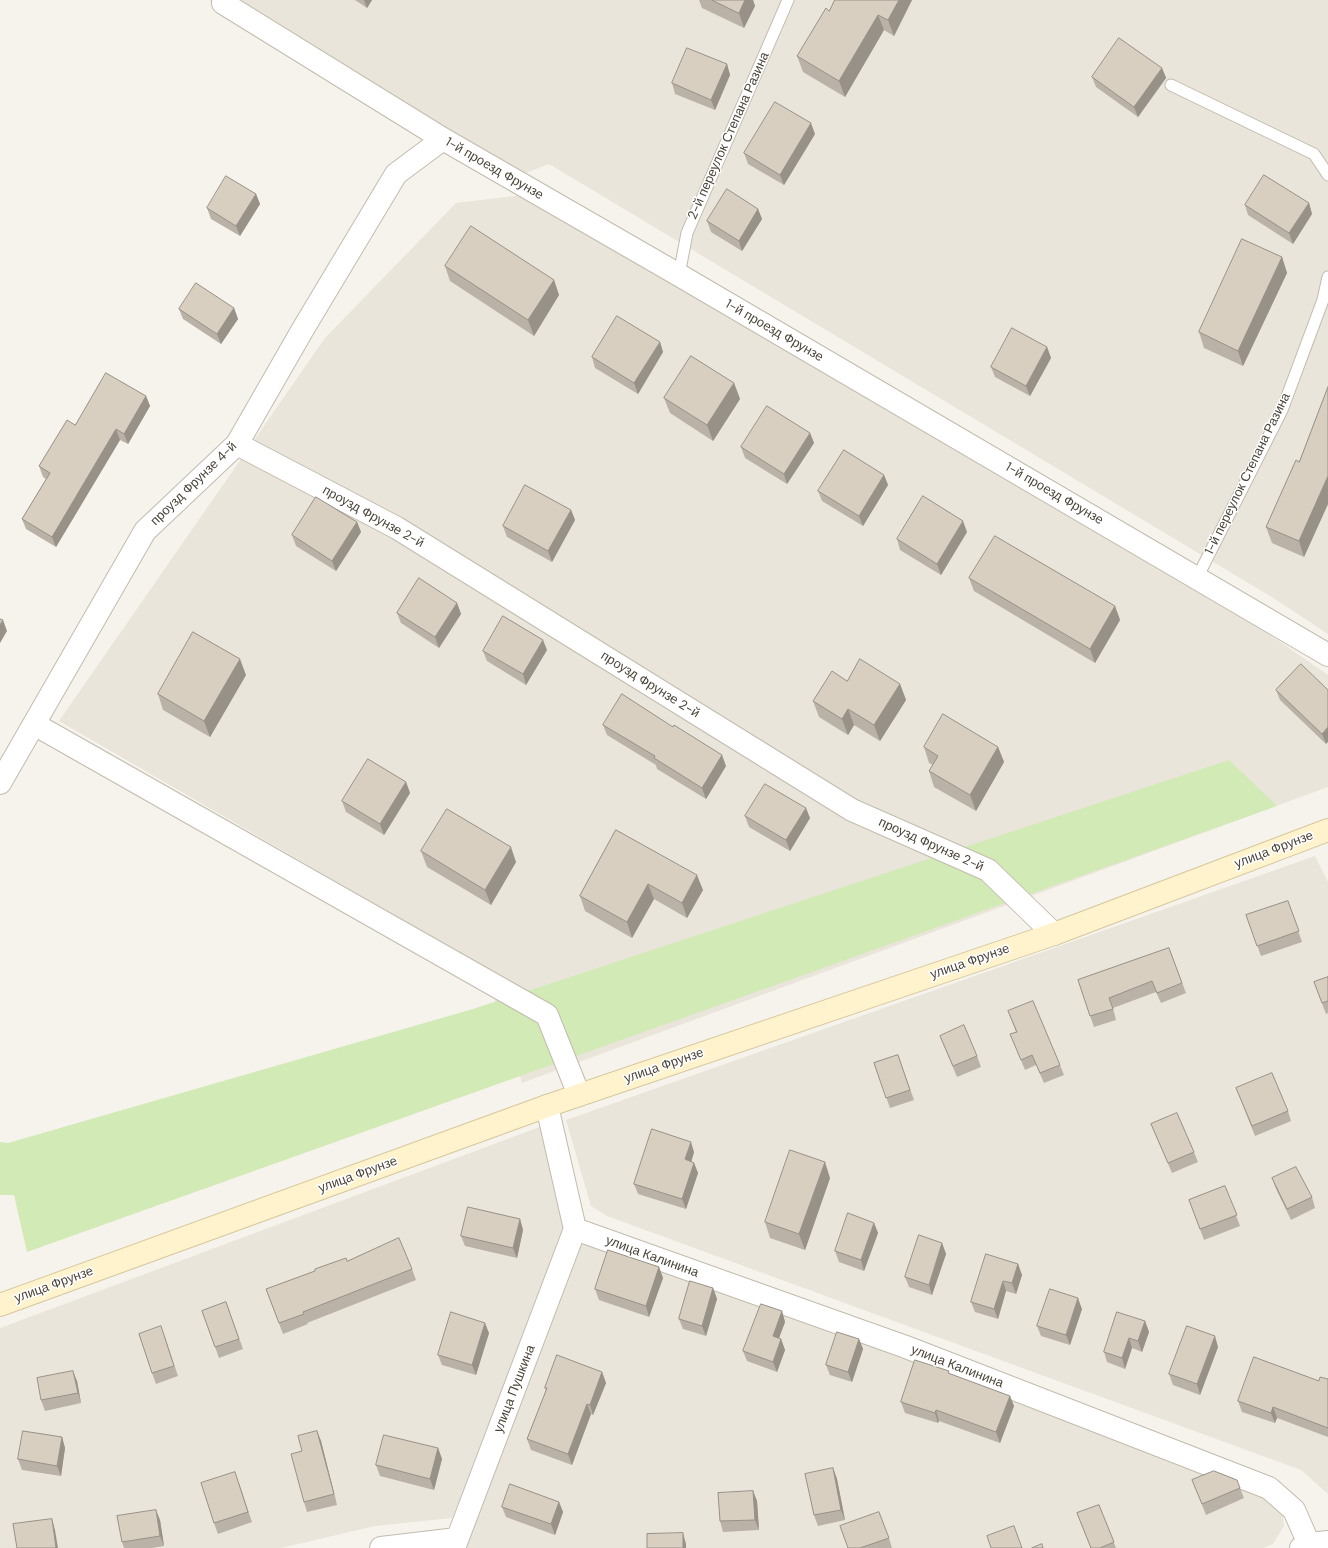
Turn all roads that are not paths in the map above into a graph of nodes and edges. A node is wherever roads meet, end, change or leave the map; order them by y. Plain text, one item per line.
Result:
1 (788, 0) edge
2 (222, 1) edge
3 (1171, 85) dead end
4 (443, 139) junction
5 (1328, 174) edge
6 (679, 275) junction
7 (1328, 277) edge
8 (237, 444) junction
9 (1197, 578) junction
10 (1328, 655) edge
11 (34, 724) junction
12 (0, 784) edge
13 (1328, 830) edge
14 (1054, 934) junction
15 (579, 1095) junction
16 (547, 1106) junction
17 (575, 1230) junction
18 (0, 1305) edge
19 (455, 1544) edge
20 (1312, 1545) edge
21 (381, 1548) edge

1 - 6 lane, 2-й переулок Степана Разина
2 - 4 street, 1-й проезд Фрунзе
3 - 5 lane
4 - 6 street, 1-й проезд Фрунзе
4 - 8 street, проузд Фрунзе 4-й
6 - 9 street, 1-й проезд Фрунзе
7 - 9 lane, 1-й переулок Степана Разина
8 - 11 street, проузд Фрунзе 4-й
8 - 14 street, проузд Фрунзе 2-й
9 - 10 street, 1-й проезд Фрунзе
11 - 12 street, проузд Фрунзе 4-й
11 - 15 street
13 - 14 street, улица Фрунзе
14 - 15 street, улица Фрунзе
15 - 16 street, улица Фрунзе
16 - 17 street
16 - 18 street, улица Фрунзе
17 - 19 street, улица Пушкина
17 - 20 street, улица Калинина
19 - 21 street

